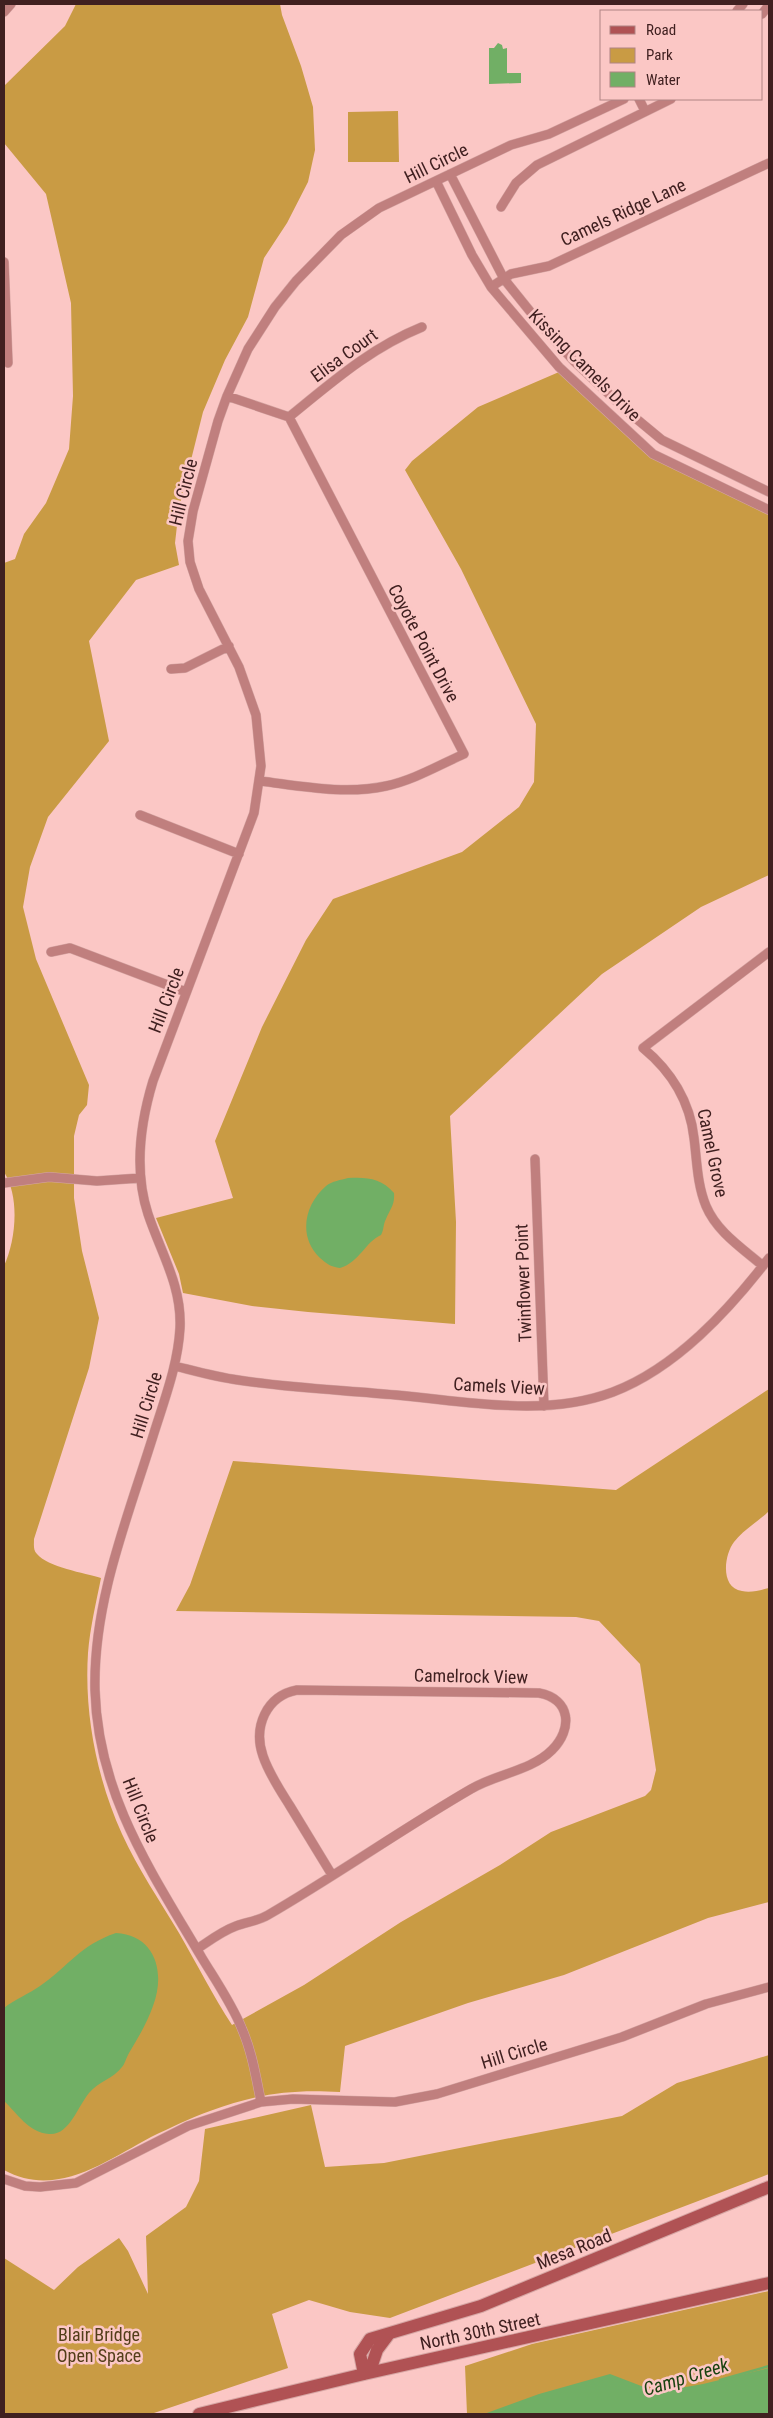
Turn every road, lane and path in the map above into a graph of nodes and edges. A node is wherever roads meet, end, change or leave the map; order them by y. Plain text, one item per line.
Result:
1 (11, 4) edge
2 (4, 12) edge
3 (622, 100) edge
4 (640, 100) edge
5 (669, 100) edge
6 (645, 111) junction
7 (769, 163) edge
8 (450, 174) junction
9 (436, 181) junction
10 (501, 207) dead end
11 (4, 262) edge
12 (504, 278) junction
13 (491, 287) junction
14 (422, 327) dead end
15 (8, 364) dead end
16 (227, 396) junction
17 (289, 417) junction
18 (769, 492) edge
19 (769, 510) edge
20 (229, 646) junction
21 (171, 669) dead end
22 (260, 781) junction
23 (140, 815) dead end
24 (239, 854) junction
25 (51, 952) dead end
26 (769, 952) edge
27 (186, 992) junction
28 (535, 1159) dead end
29 (140, 1178) junction
30 (4, 1184) edge
31 (769, 1258) edge
32 (763, 1266) junction
33 (175, 1366) junction
34 (544, 1406) junction
35 (332, 1875) junction
36 (197, 1948) junction
37 (769, 1987) edge
38 (261, 2102) junction
39 (4, 2179) edge
40 (769, 2187) edge
41 (769, 2283) edge
42 (364, 2374) junction
43 (199, 2414) edge

1 - 2 street
3 - 8 street, Hill Circle
4 - 6 street
5 - 6 street
6 - 10 street
7 - 12 street, Camels Ridge Lane
8 - 9 street, Hill Circle
8 - 12 street, Kissing Camels Drive
9 - 13 street, Kissing Camels Drive
9 - 16 street, Hill Circle
11 - 15 street
12 - 13 street, Camels Ridge Lane
12 - 18 street, Kissing Camels Drive
13 - 19 street, Kissing Camels Drive
14 - 17 street, Elisa Court
16 - 17 street
16 - 20 street, Hill Circle
17 - 22 street, Coyote Point Drive
20 - 21 street
20 - 22 street, Hill Circle
22 - 24 street, Hill Circle
23 - 24 street
24 - 27 street, Hill Circle
25 - 27 street
26 - 32 street, Camel Grove
27 - 29 street, Hill Circle
28 - 34 street, Twinflower Point
29 - 30 street
29 - 33 street, Hill Circle
31 - 32 street, Camels View
32 - 34 street, Camels View
33 - 34 street, Camels View
33 - 36 street, Hill Circle
35 - 35 street, Camelrock View
35 - 36 street, Camelrock View
36 - 38 street, Hill Circle
37 - 38 street, Hill Circle
38 - 39 street, Hill Circle
40 - 42 main road, Mesa Road
41 - 42 main road, North 30th Street
42 - 43 main road, North 30th Street

